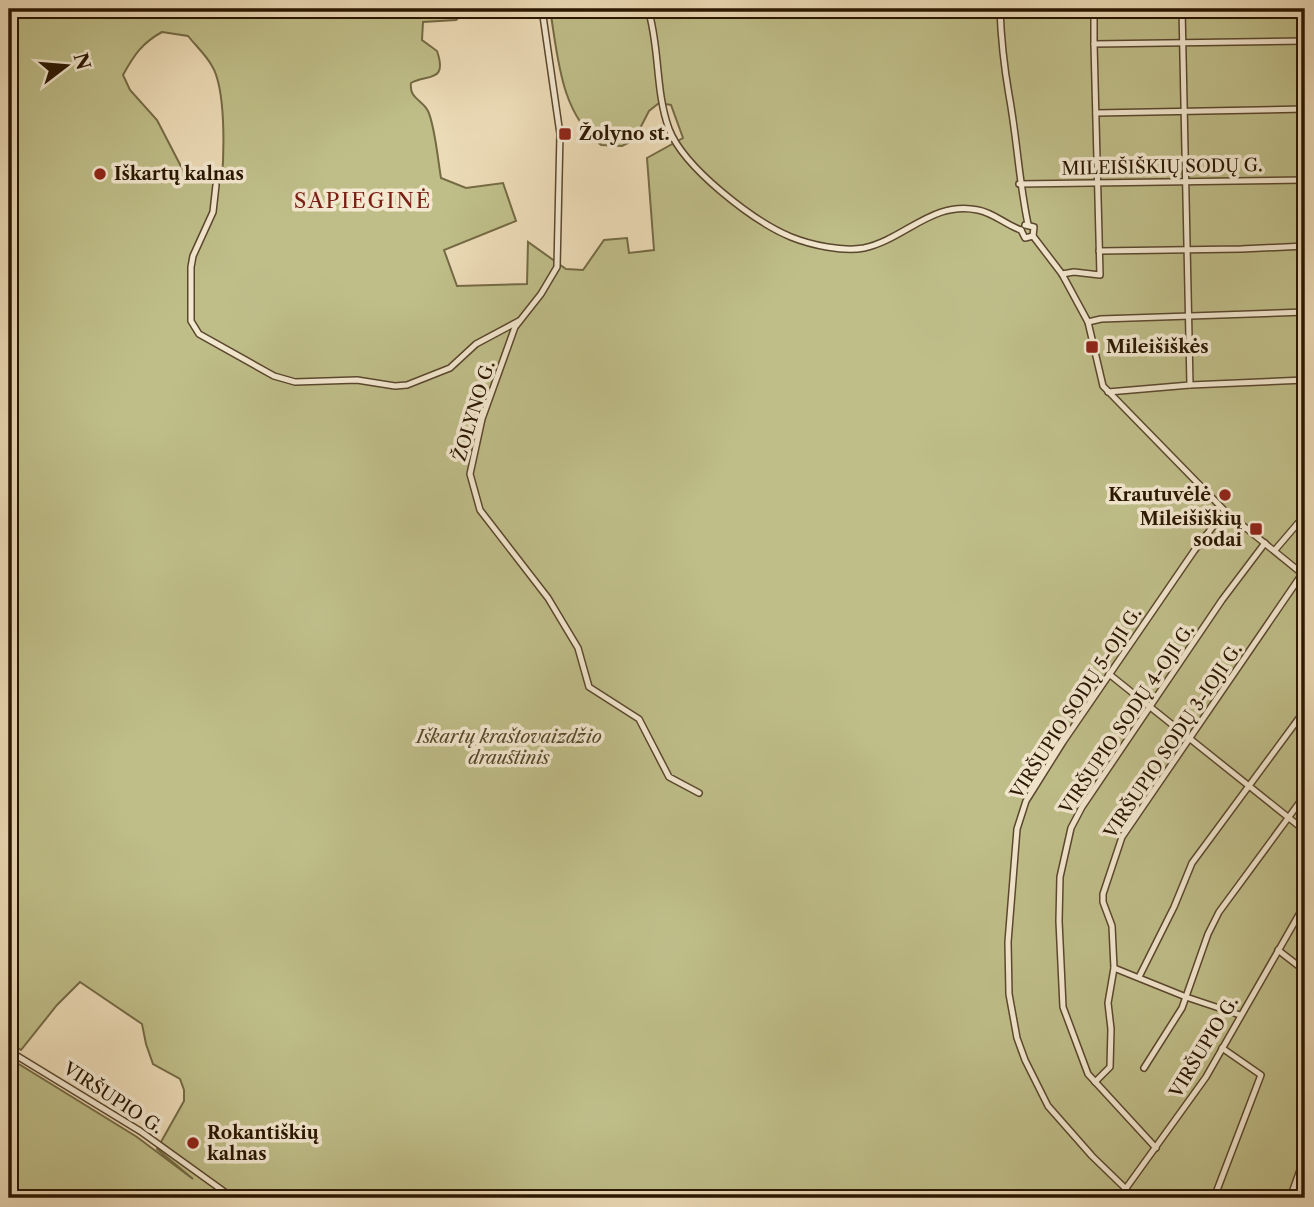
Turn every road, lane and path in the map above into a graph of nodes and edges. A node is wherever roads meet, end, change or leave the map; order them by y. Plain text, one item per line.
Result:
1 (542, 9) edge
2 (648, 9) edge
3 (1000, 9) edge
4 (1094, 9) edge
5 (1182, 9) edge
6 (1305, 41) edge
7 (1182, 42) junction
8 (1094, 44) junction
9 (1305, 109) edge
10 (1183, 111) junction
11 (1096, 113) junction
12 (1185, 180) junction
13 (1305, 180) edge
14 (1097, 182) junction
15 (1019, 184) junction
16 (216, 185) dead end
17 (1028, 224) junction
18 (1021, 230) junction
19 (1033, 236) junction
20 (1305, 246) edge
21 (1186, 248) junction
22 (1100, 251) junction
23 (1062, 275) junction
24 (1305, 312) edge
25 (1188, 317) junction
26 (519, 321) junction
27 (1088, 322) junction
28 (1305, 380) edge
29 (1190, 385) junction
30 (1108, 392) junction
31 (1225, 511) junction
32 (1305, 515) edge
33 (1298, 522) junction
34 (1305, 526) edge
35 (1265, 543) junction
36 (1275, 550) junction
37 (1304, 575) edge
38 (1109, 674) junction
39 (1151, 706) junction
40 (1305, 710) edge
41 (1191, 738) junction
42 (1249, 787) junction
43 (699, 793) dead end
44 (1305, 795) edge
45 (1288, 818) junction
46 (1304, 830) edge
47 (1305, 904) edge
48 (1278, 950) junction
49 (1114, 968) junction
50 (1305, 971) edge
51 (1139, 977) junction
52 (1186, 997) junction
53 (1240, 1015) junction
54 (1222, 1048) junction
55 (9, 1051) edge
56 (1144, 1068) dead end
57 (1095, 1082) junction
58 (1156, 1148) junction
59 (1305, 1156) edge
60 (1297, 1177) junction
61 (1305, 1180) edge
62 (1126, 1189) junction
63 (233, 1198) edge
64 (1119, 1198) edge
65 (1214, 1198) edge
66 (1290, 1198) edge

1 - 26 street, ŽOLYNO G.
2 - 18 street
3 - 15 street
4 - 8 street
5 - 7 street
6 - 7 street
7 - 8 street
7 - 10 street
8 - 11 street
9 - 10 street
10 - 11 street
10 - 12 street
11 - 14 street
12 - 13 street, MILEIŠIŠKIŲ SODŲ G.
12 - 14 street, MILEIŠIŠKIŲ SODŲ G.
12 - 21 street
14 - 15 street, MILEIŠIŠKIŲ SODŲ G.
14 - 22 street
15 - 17 street
16 - 26 street
17 - 18 street
17 - 19 street
18 - 19 street
19 - 23 street
20 - 21 street
21 - 22 street
21 - 25 street
22 - 23 street
23 - 27 street
24 - 25 street
25 - 27 street
25 - 29 street
26 - 43 street, ŽOLYNO G.
27 - 30 street
28 - 29 street
29 - 30 street
30 - 31 street
31 - 35 street
31 - 38 street, VIRŠUPIO SODŲ 5-OJI G.
32 - 33 street
33 - 34 street
33 - 36 street
35 - 36 street
35 - 39 street, VIRŠUPIO SODŲ 4-OJI G.
36 - 37 street
37 - 41 street, VIRŠUPIO SODŲ 3-IOJI G.
38 - 39 street
38 - 62 street, VIRŠUPIO SODŲ 5-OJI G.
39 - 41 street
39 - 57 street, VIRŠUPIO SODŲ 4-OJI G.
40 - 42 street
41 - 42 street
41 - 49 street, VIRŠUPIO SODŲ 3-IOJI G.
42 - 45 street
42 - 51 street
44 - 45 street
45 - 46 street
45 - 52 street
47 - 48 street, VIRŠUPIO G.
48 - 50 street
48 - 53 street, VIRŠUPIO G.
49 - 51 street
49 - 57 street, VIRŠUPIO SODŲ 3-IOJI G.
51 - 52 street
52 - 53 street
52 - 56 street
53 - 54 street, VIRŠUPIO G.
54 - 58 street, VIRŠUPIO G.
54 - 65 street
55 - 63 street, VIRŠUPIO G.
57 - 58 street, VIRŠUPIO SODŲ 4-OJI G.
58 - 62 street, VIRŠUPIO G.
59 - 60 street
60 - 61 street
60 - 66 street
62 - 64 street, VIRŠUPIO G.

